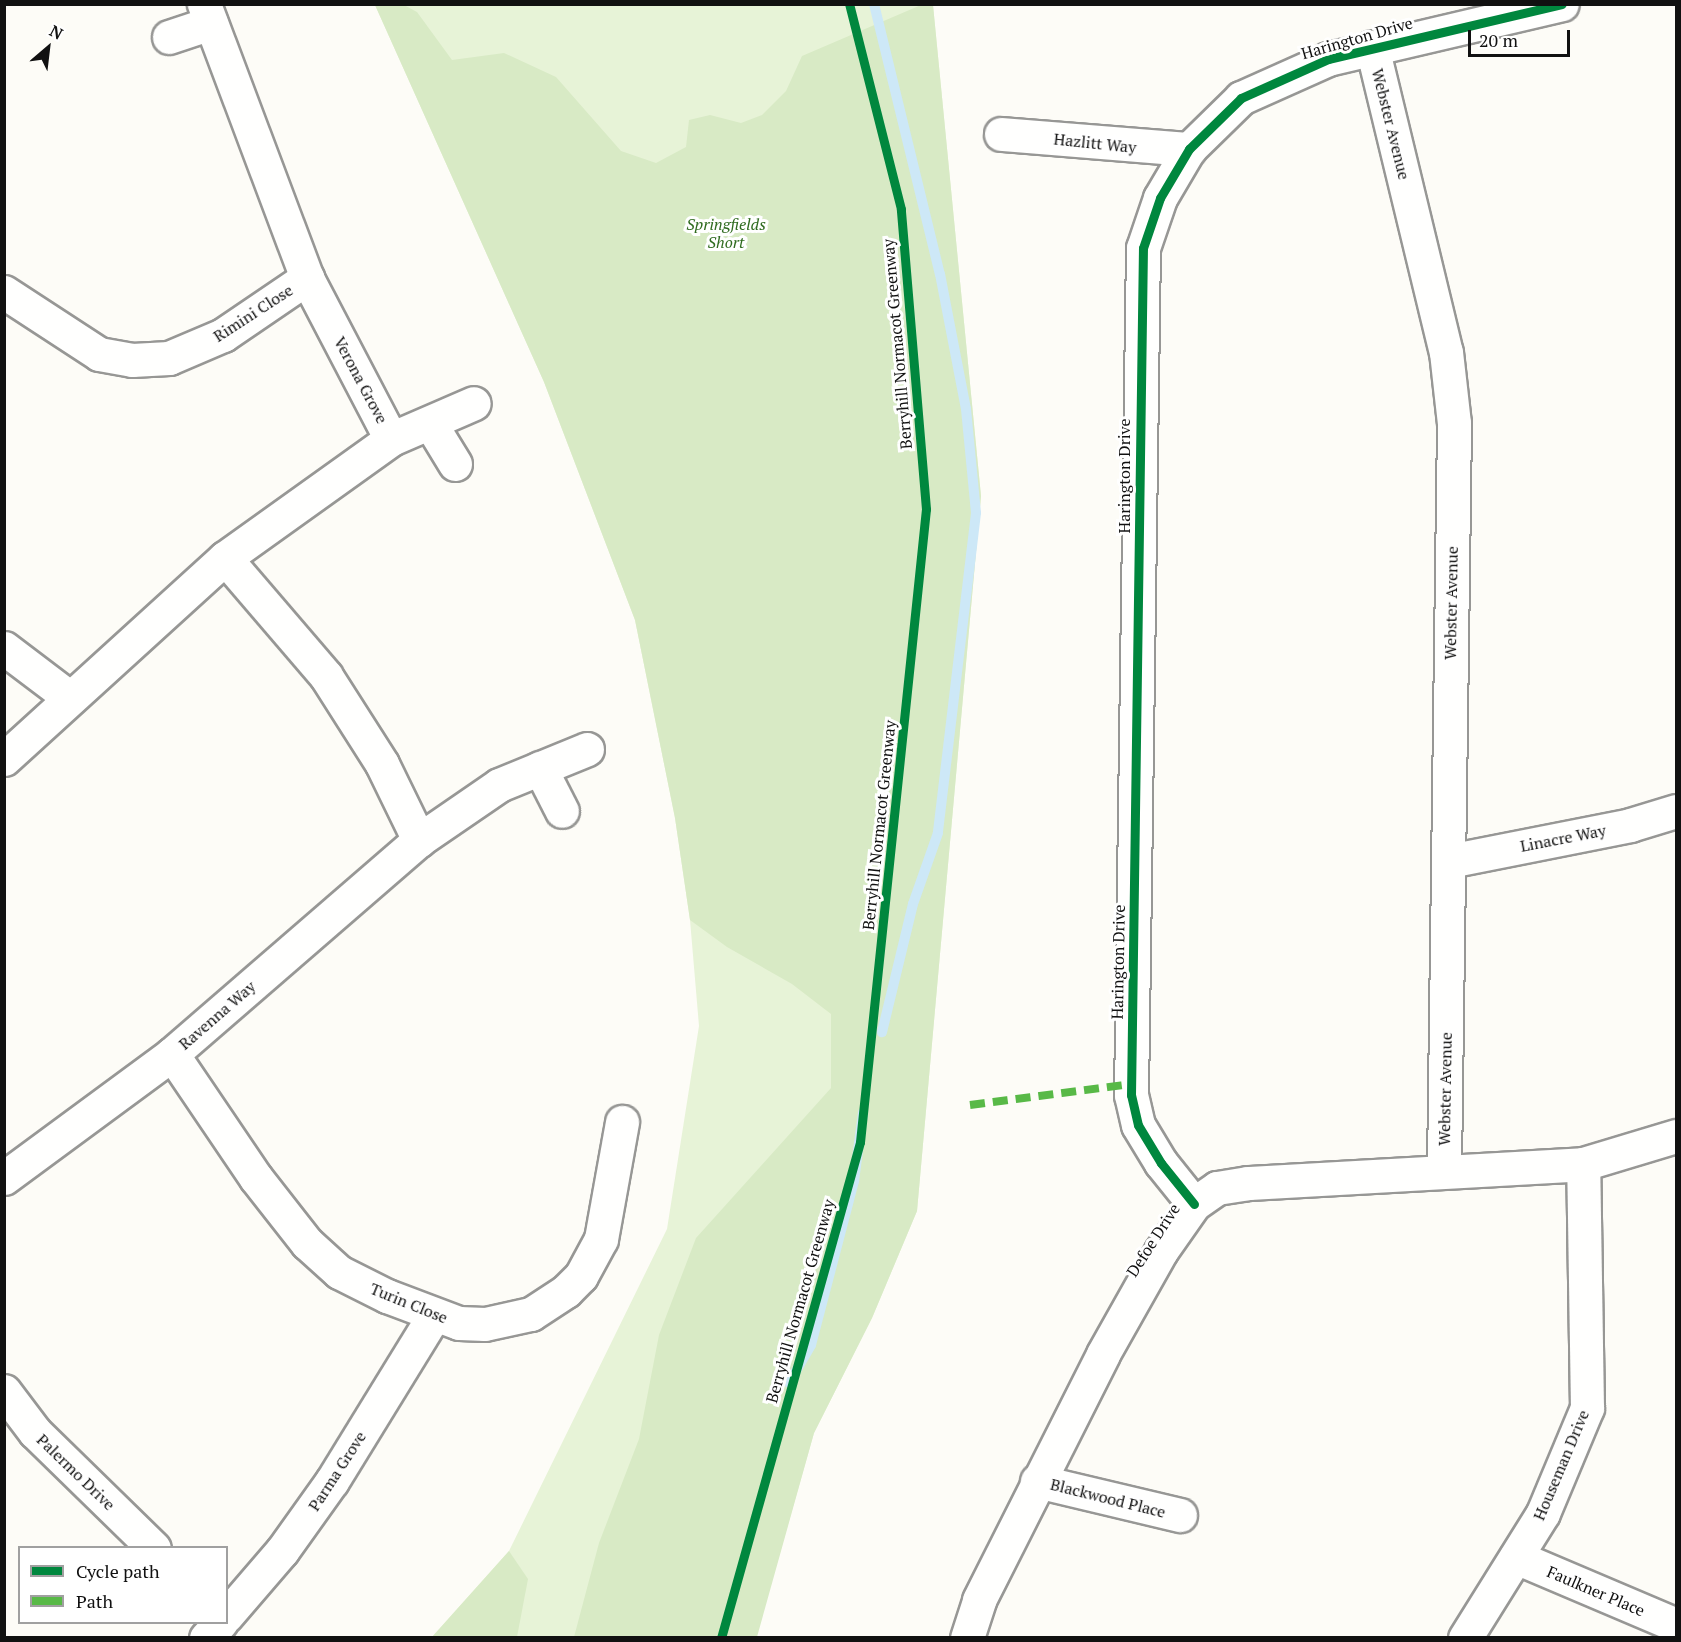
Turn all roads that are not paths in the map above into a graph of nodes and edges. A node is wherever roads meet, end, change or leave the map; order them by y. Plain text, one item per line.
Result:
1 (1562, 4) edge
2 (208, 14) edge
3 (169, 37) dead end
4 (1372, 47) junction
5 (1001, 134) dead end
6 (1189, 149) junction
7 (307, 278) junction
8 (4, 292) edge
9 (474, 403) dead end
10 (430, 423) junction
11 (391, 439) junction
12 (455, 464) dead end
13 (225, 558) junction
14 (4, 648) edge
15 (70, 698) junction
16 (587, 749) dead end
17 (4, 759) edge
18 (540, 768) junction
19 (562, 811) dead end
20 (1677, 811) edge
21 (419, 840) junction
22 (1449, 861) junction
23 (172, 1054) junction
24 (622, 1122) dead end
25 (1677, 1136) edge
26 (1583, 1164) junction
27 (1444, 1169) junction
28 (4, 1178) edge
29 (1194, 1204) junction
30 (434, 1315) junction
31 (7, 1401) edge
32 (1037, 1480) junction
33 (1180, 1515) dead end
34 (152, 1546) edge
35 (1516, 1557) junction
36 (228, 1614) edge
37 (220, 1624) edge
38 (1677, 1625) edge
39 (206, 1638) edge
40 (967, 1638) edge
41 (1465, 1638) edge

1 - 4 street, Harington Drive
2 - 3 street
2 - 7 street, Verona Grove
4 - 6 street, Harington Drive
4 - 22 street, Webster Avenue
5 - 6 street, Hazlitt Way
6 - 29 street, Harington Drive
7 - 8 street, Rimini Close
7 - 11 street, Verona Grove
9 - 10 street
10 - 11 street
10 - 12 street
11 - 13 street, Verona Grove
13 - 15 street, Verona Grove
13 - 21 street
14 - 15 street
15 - 17 street, Verona Grove
16 - 18 street, Ravenna Way
18 - 19 street
18 - 21 street, Ravenna Way
20 - 22 street, Linacre Way
21 - 23 street, Ravenna Way
22 - 27 street, Webster Avenue
23 - 28 street, Ravenna Way
23 - 30 street, Turin Close
24 - 30 street, Turin Close
25 - 26 street, Defoe Drive
26 - 27 street, Defoe Drive
26 - 35 street, Houseman Drive
27 - 29 street, Defoe Drive
29 - 32 street, Defoe Drive
30 - 36 street, Parma Grove
31 - 34 street, Palermo Drive
32 - 33 street, Blackwood Place
32 - 40 street, Defoe Drive
35 - 38 street, Faulkner Place
35 - 41 street, Houseman Drive
37 - 39 street

